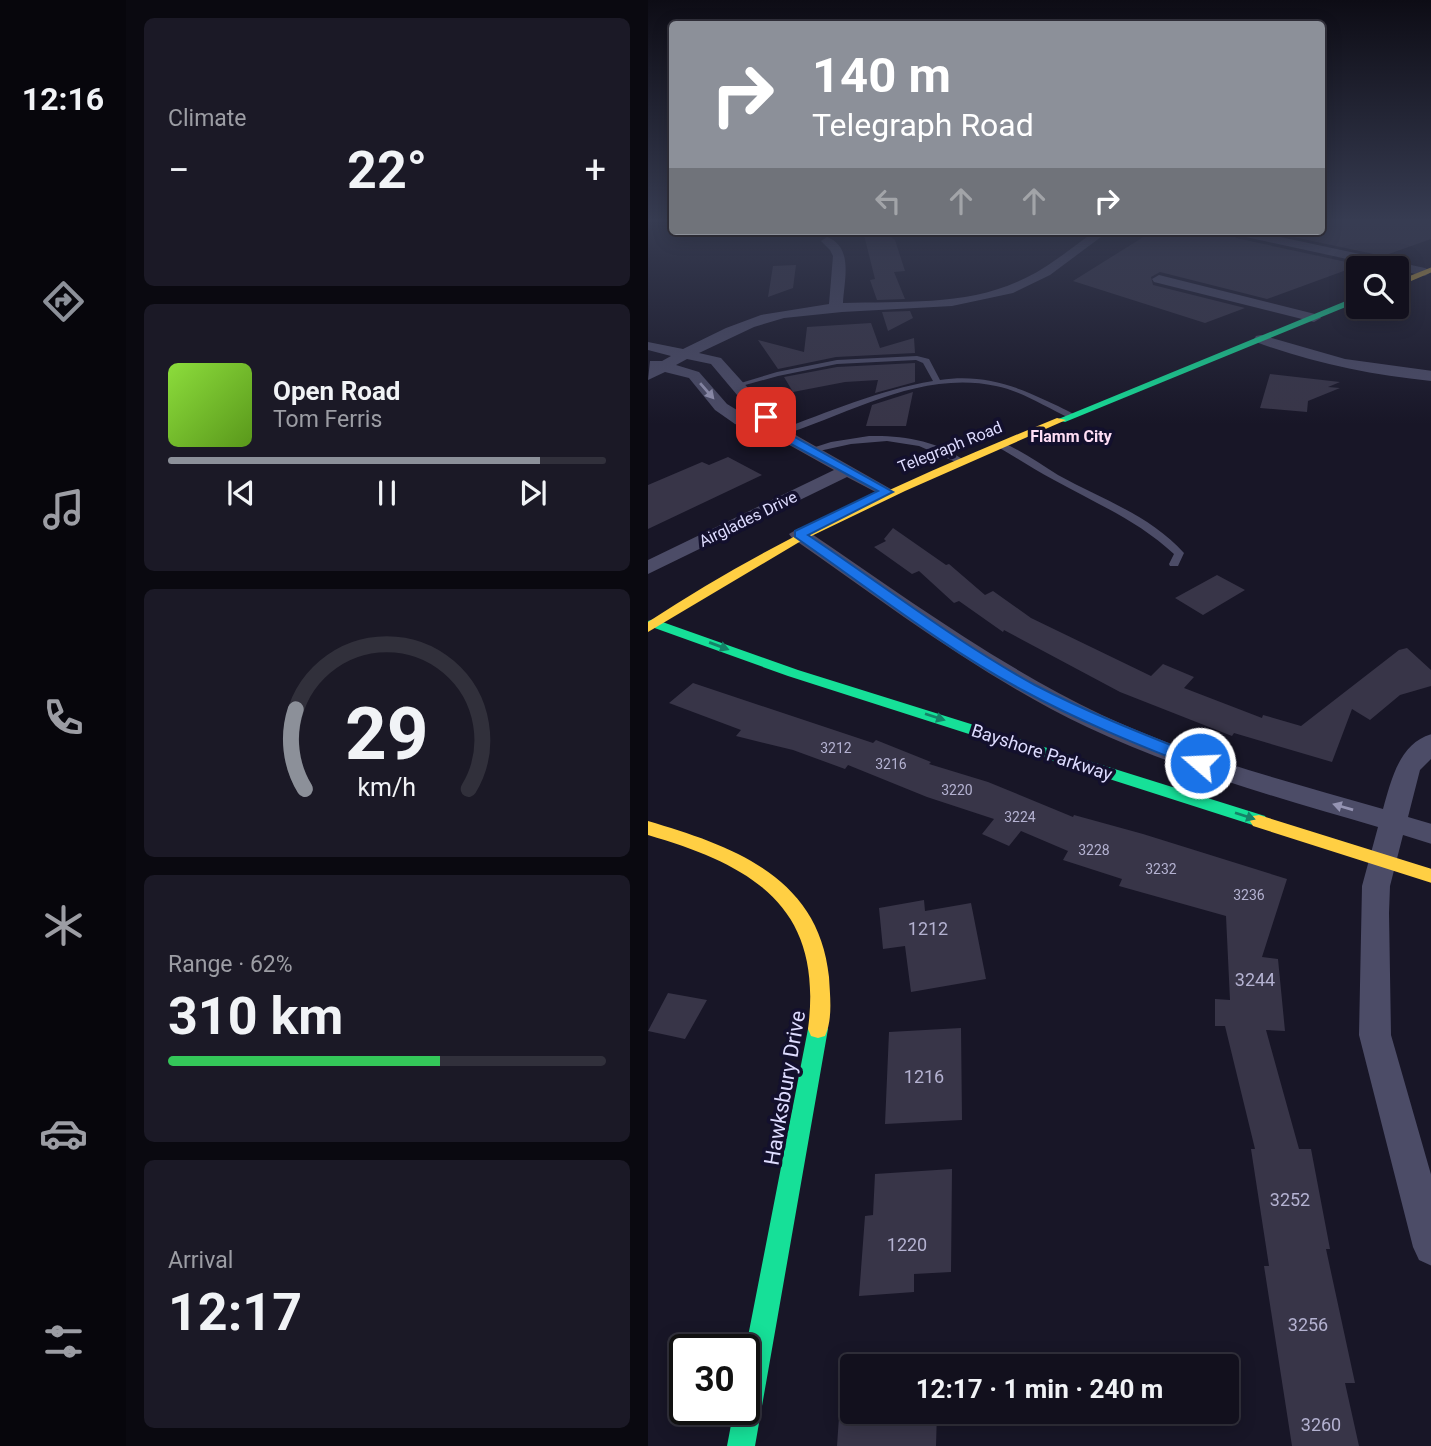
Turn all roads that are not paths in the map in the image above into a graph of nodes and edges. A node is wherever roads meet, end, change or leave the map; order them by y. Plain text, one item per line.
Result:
1 (837, 288) edge
2 (1012, 288) edge
3 (1197, 288) edge
4 (1346, 304) edge
5 (836, 310) junction
6 (1314, 318) junction
7 (1262, 338) junction
8 (648, 346) edge
9 (684, 355) junction
10 (656, 364) edge
11 (648, 375) edge
12 (1431, 376) edge
13 (938, 383) junction
14 (738, 385) junction
15 (1072, 416) junction
16 (780, 433) junction
17 (1001, 445) junction
18 (810, 450) junction
19 (961, 461) junction
20 (848, 470) junction
21 (887, 492) junction
22 (799, 534) junction
23 (1174, 564) dead end
24 (648, 568) edge
25 (651, 625) edge
26 (1431, 742) edge
27 (1392, 821) junction
28 (648, 828) edge
29 (1431, 834) edge
30 (1383, 860) junction
31 (1431, 876) edge
32 (1431, 1247) edge
33 (741, 1446) edge

1 - 5 street
2 - 5 street
3 - 6 street
4 - 6 main road, Telegraph Road
5 - 9 street
6 - 7 main road, Telegraph Road
7 - 12 street
7 - 15 main road, Telegraph Road
8 - 9 street
9 - 10 street
9 - 14 street
10 - 11 street
10 -> 16 street
13 - 14 lane
13 - 15 lane
13 - 16 lane
14 - 16 street
15 - 17 main road, Telegraph Road
16 - 18 street
17 - 19 main road, Telegraph Road
17 - 23 lane
18 - 19 lane
18 - 20 street
19 - 21 main road, Telegraph Road
20 - 21 street
20 - 24 street, Airglades Drive
21 - 22 main road, Telegraph Road
22 - 25 main road, Telegraph Road
27 -> 22 street
25 -> 30 main road, Bayshore Parkway
26 - 27 street
27 - 29 street
27 - 30 street
28 - 33 main road, Hawksbury Drive
30 - 31 main road, Bayshore Parkway
30 - 32 street

